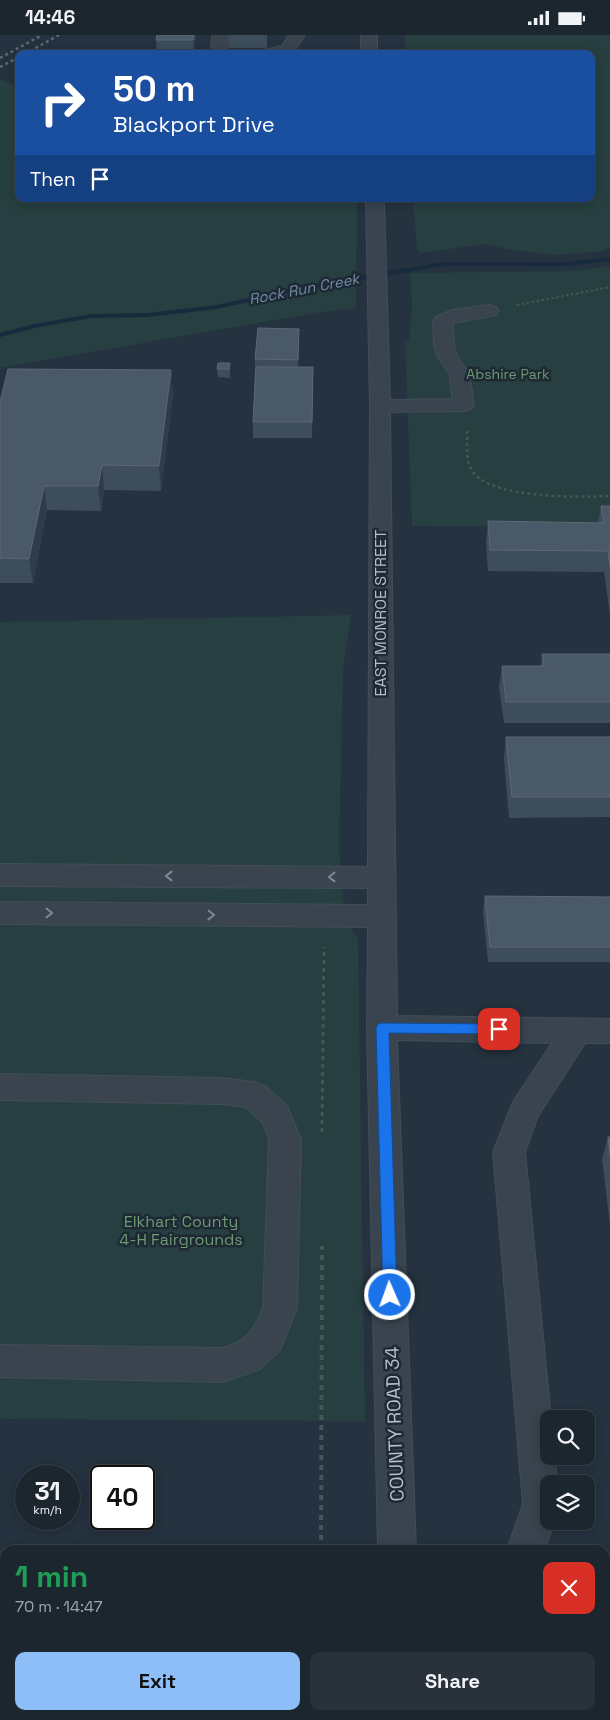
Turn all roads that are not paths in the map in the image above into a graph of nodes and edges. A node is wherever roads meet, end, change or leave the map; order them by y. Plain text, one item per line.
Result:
1 (220, 35) edge
2 (297, 35) edge
3 (369, 35) edge
4 (219, 50) edge
5 (287, 50) edge
6 (369, 50) edge
7 (375, 202) edge
8 (489, 311) road end
9 (380, 406) junction
10 (0, 875) edge
11 (380, 877) junction
12 (0, 913) edge
13 (381, 916) junction
14 (382, 1028) junction
15 (577, 1030) junction
16 (610, 1031) edge
17 (0, 1087) edge
18 (0, 1361) edge
19 (397, 1545) edge
20 (528, 1545) edge

1 - 4 street
2 - 5 street
3 - 6 street
7 - 9 street, EAST MONROE STREET
8 - 9 street
9 - 11 street, EAST MONROE STREET
11 -> 10 street
11 - 13 street, EAST MONROE STREET
12 -> 13 street
13 - 14 street, EAST MONROE STREET
14 - 15 street
14 - 19 street, COUNTY ROAD 34
15 - 16 street
15 - 20 street
17 - 18 street

